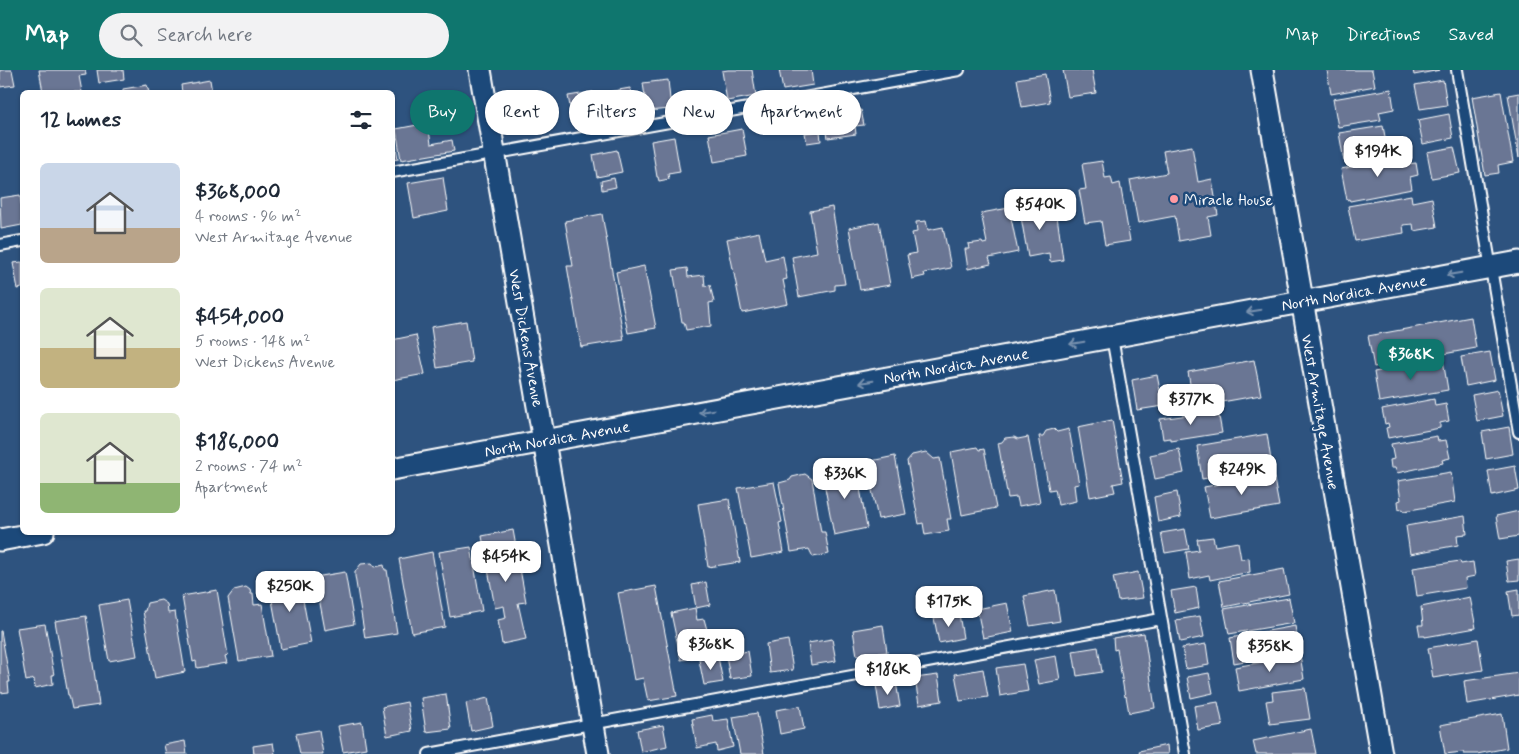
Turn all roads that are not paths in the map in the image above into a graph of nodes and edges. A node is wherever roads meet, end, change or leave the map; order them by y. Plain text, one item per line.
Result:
1 (480, 70) edge
2 (959, 70) edge
3 (1262, 70) edge
4 (1457, 70) edge
5 (495, 153) junction
6 (395, 171) edge
7 (20, 241) edge
8 (0, 245) edge
9 (1519, 262) edge
10 (1491, 268) junction
11 (1302, 302) junction
12 (1112, 337) junction
13 (1519, 432) edge
14 (544, 441) junction
15 (395, 467) edge
16 (27, 535) edge
17 (0, 540) edge
18 (1161, 619) junction
19 (593, 724) junction
20 (429, 754) edge
21 (598, 754) edge
22 (1185, 754) edge
23 (1381, 754) edge

1 - 5 street, West Dickens Avenue
2 - 5 lane
3 - 11 street, West Armitage Avenue
4 - 10 lane
5 - 6 lane
5 - 14 street, West Dickens Avenue
7 - 8 lane
9 - 10 street, North Nordica Avenue
10 -> 11 street, North Nordica Avenue
10 - 13 lane
11 -> 12 street, North Nordica Avenue
11 - 23 street, West Armitage Avenue
12 -> 14 street, North Nordica Avenue
12 - 18 lane
14 - 15 street, North Nordica Avenue
14 - 19 street, West Dickens Avenue
16 - 17 street
18 - 19 lane
18 - 22 lane
19 - 20 lane
19 - 21 street, West Dickens Avenue

